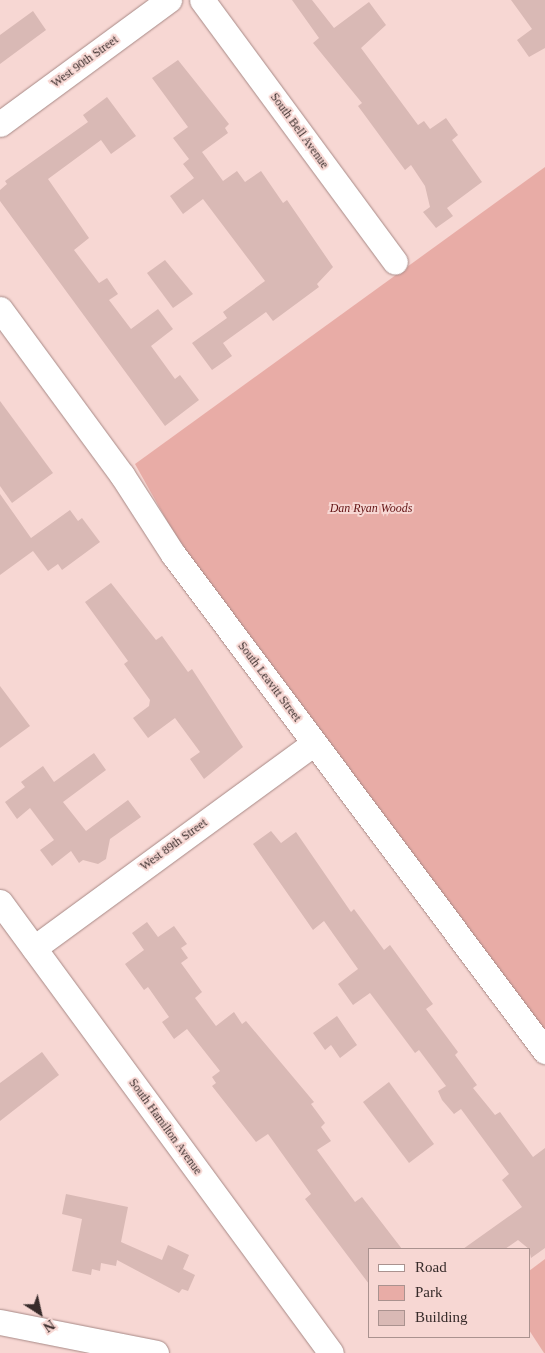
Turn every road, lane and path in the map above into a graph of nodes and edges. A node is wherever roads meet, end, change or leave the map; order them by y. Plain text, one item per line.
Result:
1 (169, 0) edge
2 (202, 0) edge
3 (0, 124) edge
4 (395, 262) dead end
5 (0, 308) edge
6 (314, 742) junction
7 (0, 902) edge
8 (34, 948) junction
9 (545, 1052) edge
10 (0, 1322) edge
11 (156, 1353) edge
12 (331, 1353) edge

1 - 3 street, West 90th Street
2 - 4 street, South Bell Avenue
5 - 6 street, South Leavitt Street
6 - 8 street, West 89th Street
6 - 9 street, South Leavitt Street
7 - 8 street, South Hamilton Avenue
8 - 12 street, South Hamilton Avenue
10 - 11 street

